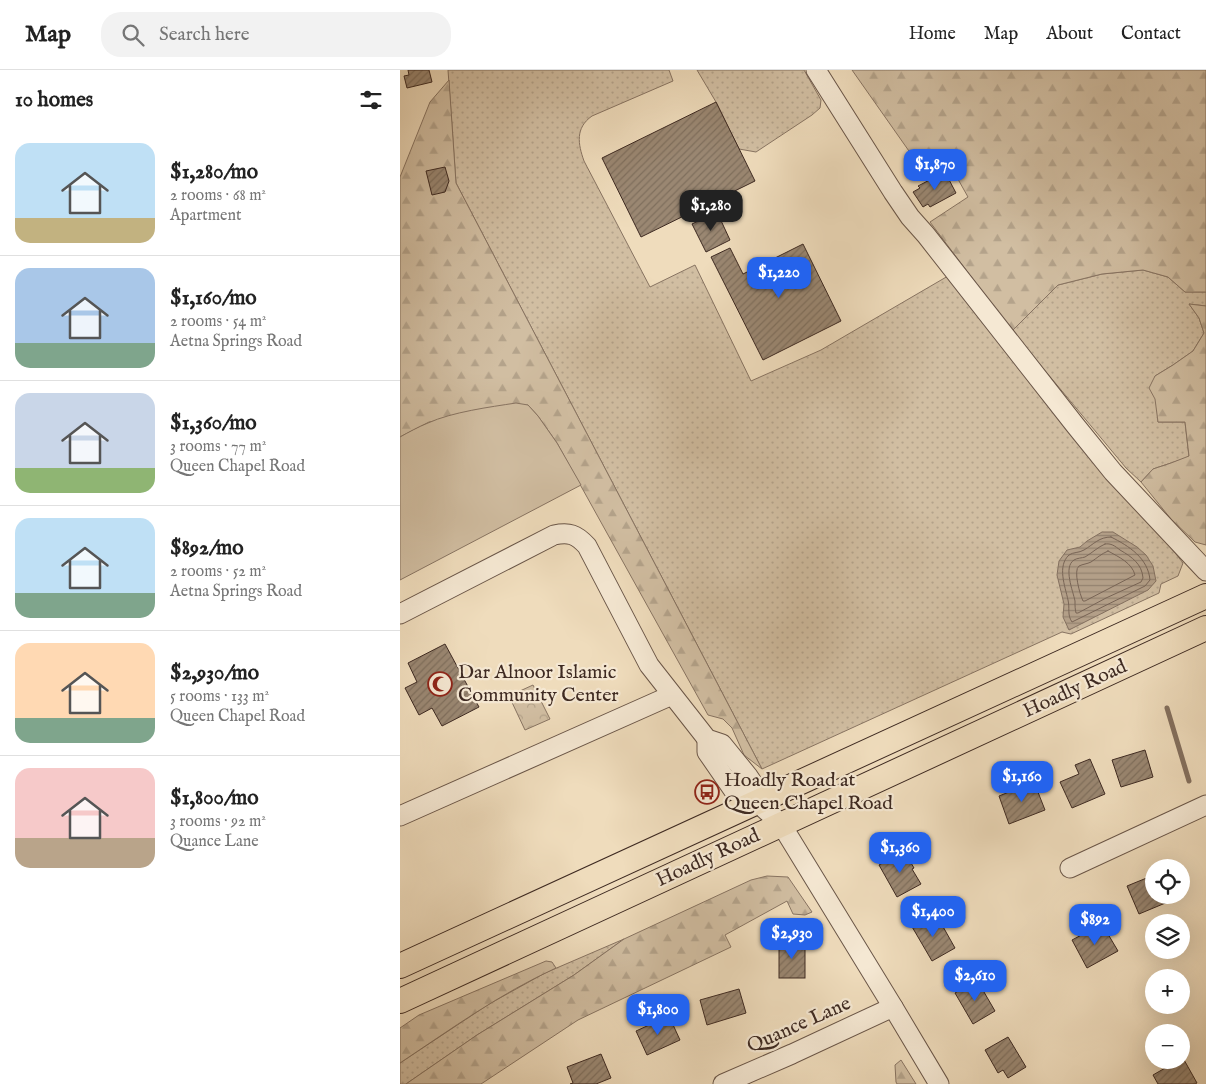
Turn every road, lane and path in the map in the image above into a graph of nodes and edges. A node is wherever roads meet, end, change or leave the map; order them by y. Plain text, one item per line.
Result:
1 (816, 70) edge
2 (1206, 571) edge
3 (1206, 596) edge
4 (400, 614) edge
5 (1206, 628) edge
6 (672, 695) junction
7 (757, 802) junction
8 (1206, 805) edge
9 (400, 816) edge
10 (781, 824) junction
11 (1070, 868) dead end
12 (433, 951) junction
13 (400, 952) edge
14 (400, 966) edge
15 (400, 1001) edge
16 (893, 1007) junction
17 (723, 1084) edge
18 (939, 1084) edge

1 - 2 street
3 - 7 main road, Hoadly Road
4 - 6 street
5 - 10 main road, Hoadly Road
6 - 7 street
6 - 9 street
7 - 10 street
7 - 12 main road, Hoadly Road
8 - 11 street
10 - 15 main road, Hoadly Road
10 - 16 street
12 - 13 street
12 - 14 main road, Hoadly Road
16 - 17 street, Quance Lane
16 - 18 street

